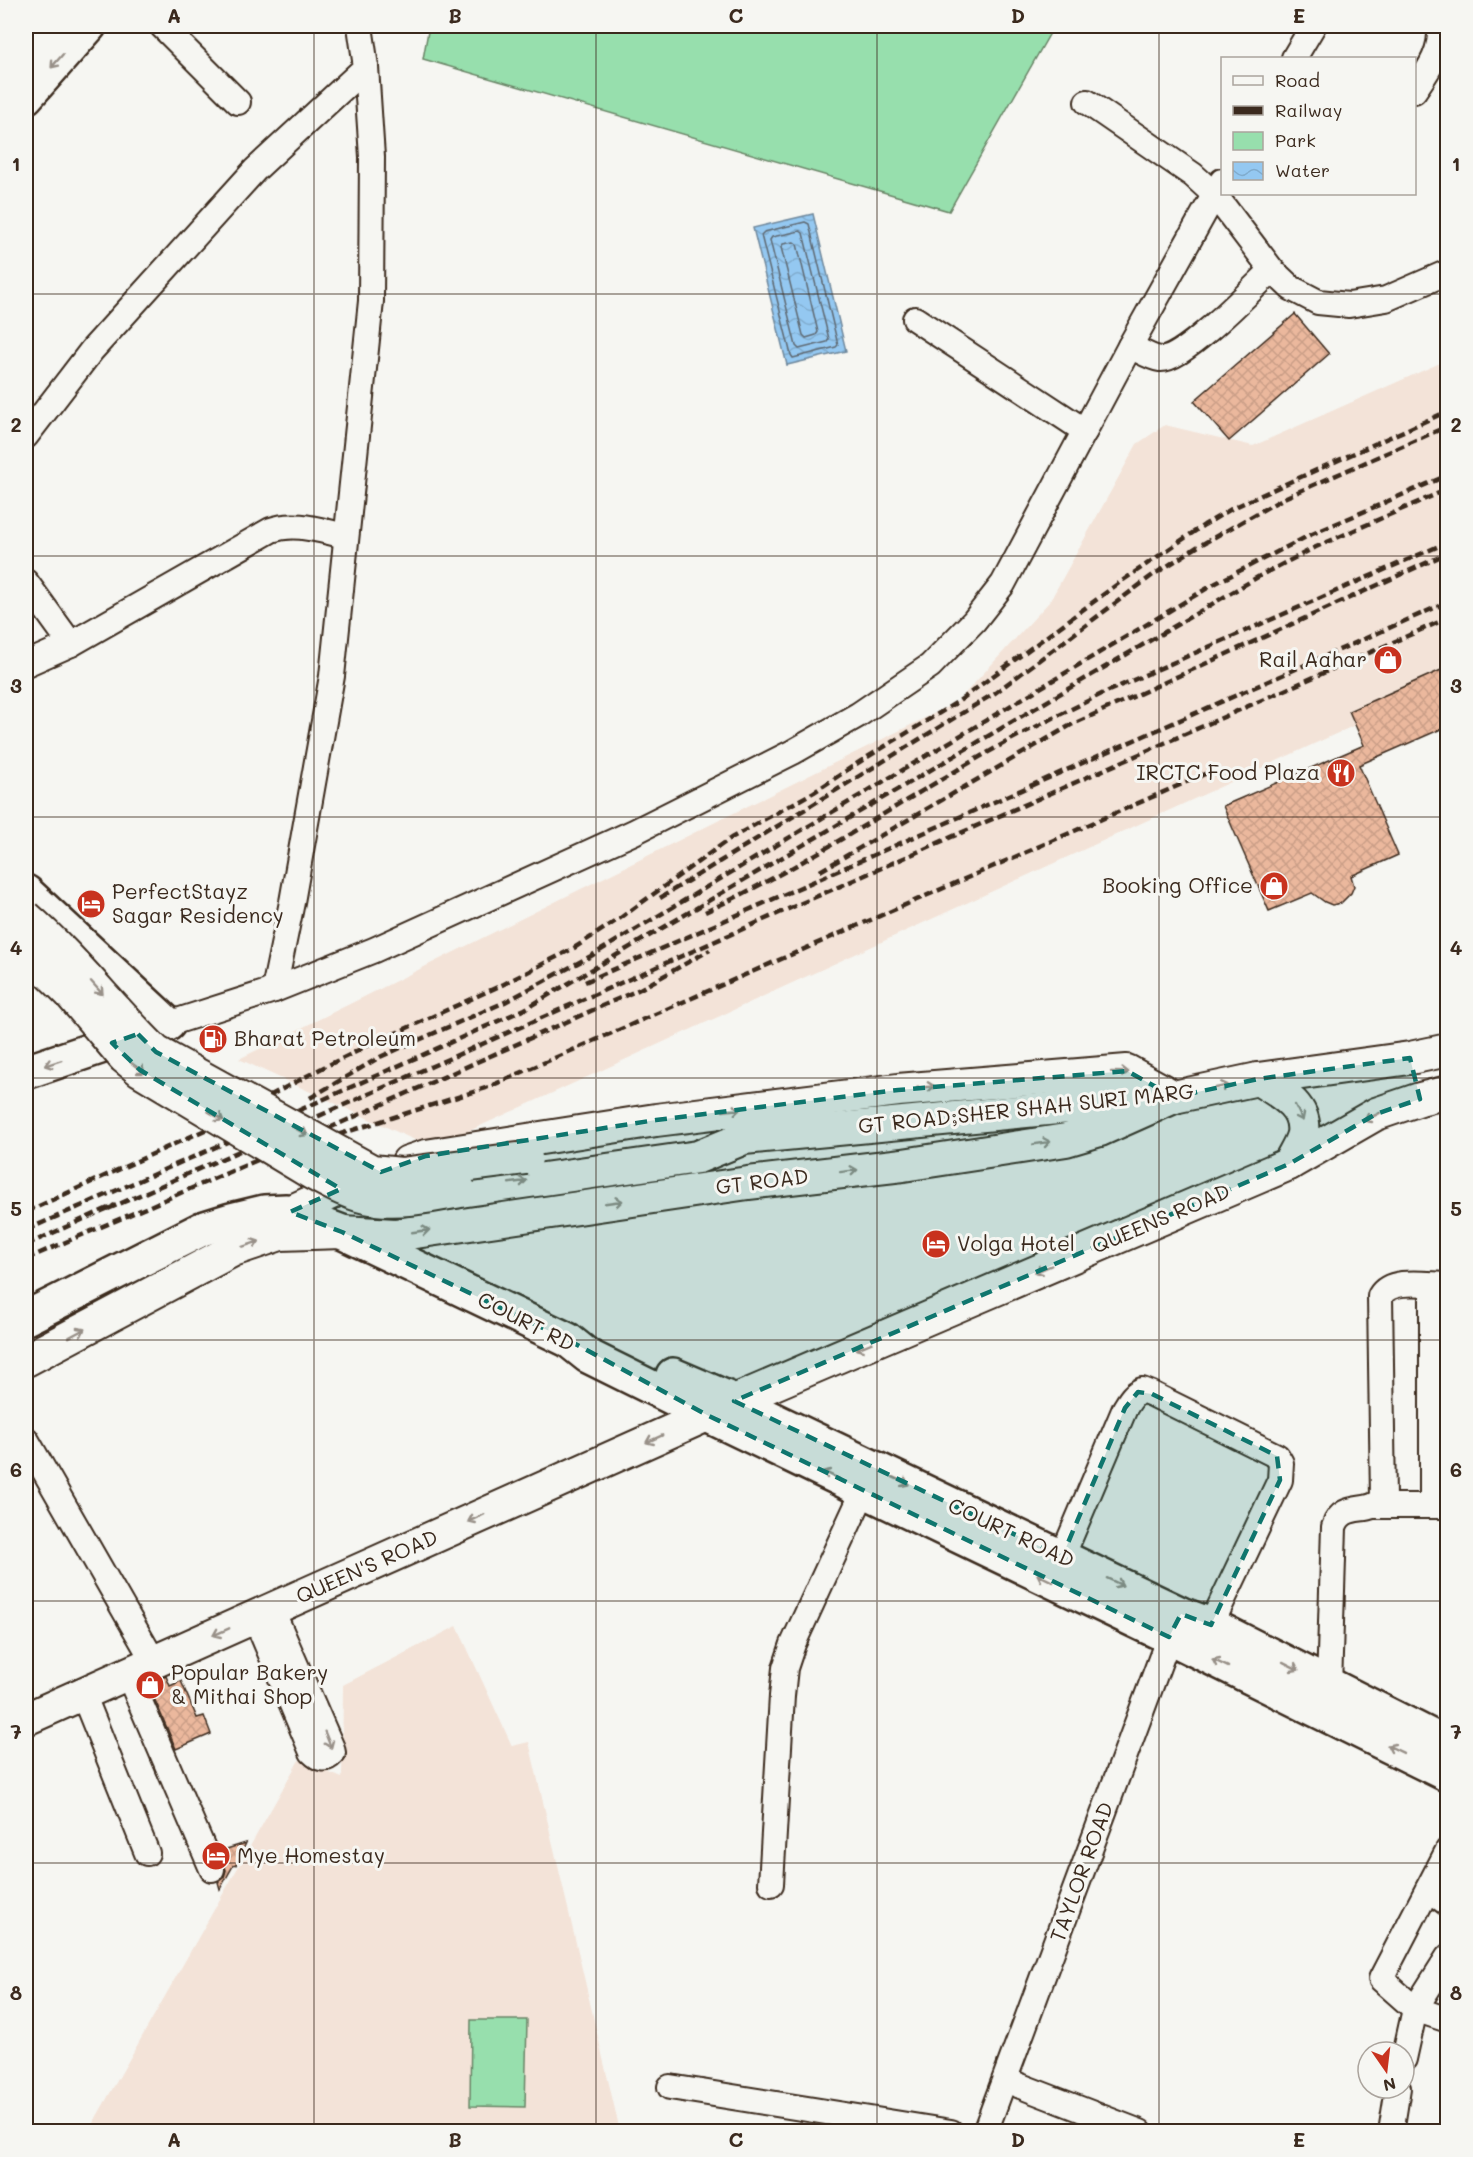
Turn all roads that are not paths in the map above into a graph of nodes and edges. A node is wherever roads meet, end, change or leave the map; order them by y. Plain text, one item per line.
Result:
1 (57, 26) edge
2 (89, 26) edge
3 (162, 26) edge
4 (360, 26) edge
5 (1313, 26) edge
6 (1440, 26) edge
7 (1295, 57) edge
8 (26, 61) edge
9 (366, 67) junction
10 (1416, 88) edge
11 (26, 97) edge
12 (238, 102) dead end
13 (1088, 102) dead end
14 (1219, 188) edge
15 (1224, 195) edge
16 (1272, 270) junction
17 (1448, 272) edge
18 (915, 319) dead end
19 (1130, 346) junction
20 (30, 419) edge
21 (1085, 430) junction
22 (346, 536) junction
23 (26, 582) edge
24 (71, 644) junction
25 (26, 664) edge
26 (26, 892) edge
27 (26, 917) edge
28 (26, 950) edge
29 (274, 990) junction
30 (168, 1024) junction
31 (1448, 1050) edge
32 (1410, 1058) junction
33 (26, 1072) edge
34 (1258, 1079) junction
35 (1434, 1095) edge
36 (1174, 1097) junction
37 (744, 1138) junction
38 (1289, 1164) junction
39 (288, 1212) junction
40 (342, 1232) junction
41 (1440, 1285) edge
42 (26, 1318) edge
43 (26, 1360) edge
44 (721, 1408) junction
45 (26, 1439) edge
46 (864, 1491) junction
47 (1375, 1506) junction
48 (1440, 1506) edge
49 (1062, 1557) junction
50 (263, 1613) junction
51 (1211, 1625) junction
52 (1175, 1626) junction
53 (141, 1668) junction
54 (1329, 1686) junction
55 (83, 1694) junction
56 (26, 1719) edge
57 (1448, 1745) edge
58 (1448, 1775) edge
59 (1448, 1850) edge
60 (147, 1853) dead end
61 (212, 1869) dead end
62 (771, 1884) dead end
63 (1428, 1889) junction
64 (1448, 1904) edge
65 (1448, 1957) edge
66 (1415, 2009) junction
67 (1448, 2020) edge
68 (1408, 2040) edge
69 (1005, 2080) junction
70 (670, 2087) dead end
71 (1396, 2100) edge
72 (951, 2132) edge
73 (985, 2132) edge
74 (1140, 2132) edge
75 (1391, 2132) edge

1 - 8 highway
2 -> 11 highway
3 - 12 street
4 - 9 street
5 - 7 street
6 - 10 street
9 - 20 street
9 - 22 street
13 - 14 street
14 - 19 street
15 - 16 street
16 - 17 street
16 - 19 street
18 - 21 street
19 - 21 street
21 - 29 street
22 - 24 street
22 - 29 street
23 - 24 street
24 - 25 street
26 - 30 highway
27 -> 37 main road, bridge
28 -> 37 main road, bridge
29 - 30 street
30 -> 33 highway
31 - 32 main road, GT ROAD;SHER SHAH SURI MARG
32 - 34 main road, GT ROAD;SHER SHAH SURI MARG
32 - 35 main road
36 -> 34 main road, GT ROAD;SHER SHAH SURI MARG
34 -> 38 main road
35 -> 38 main road, QUEENS ROAD
36 - 37 main road, GT ROAD;SHER SHAH SURI MARG
39 -> 36 main road
40 -> 36 main road, GT ROAD
38 -> 44 main road, QUEENS ROAD
39 - 40 highway, COURT RD
39 - 42 highway
43 -> 40 main road, GT ROAD
40 - 44 highway, COURT RD
41 - 47 street
41 - 48 street
46 -> 44 highway, COURT ROAD
44 -> 49 highway, COURT ROAD
44 -> 50 main road, QUEEN'S ROAD
45 - 53 street
52 -> 46 highway, COURT ROAD
46 - 62 street
47 - 48 street
47 - 54 street
49 - 51 street
49 -> 52 highway, COURT ROAD
50 -> 50 street
50 -> 53 main road, QUEEN'S ROAD
51 - 52 highway, COURT ROAD
51 -> 54 highway, COURT ROAD
58 -> 52 highway, COURT ROAD
52 - 69 street, TAYLOR ROAD
53 - 55 main road, QUEEN'S ROAD
53 - 61 street
54 - 57 highway, COURT ROAD
55 - 56 main road, QUEEN'S ROAD
55 - 60 street
59 - 63 street
63 - 64 street
63 - 66 street
65 - 66 street
66 - 67 street
66 - 68 street
69 - 73 street, TAYLOR ROAD
69 - 74 street
70 - 72 street
71 - 75 street

